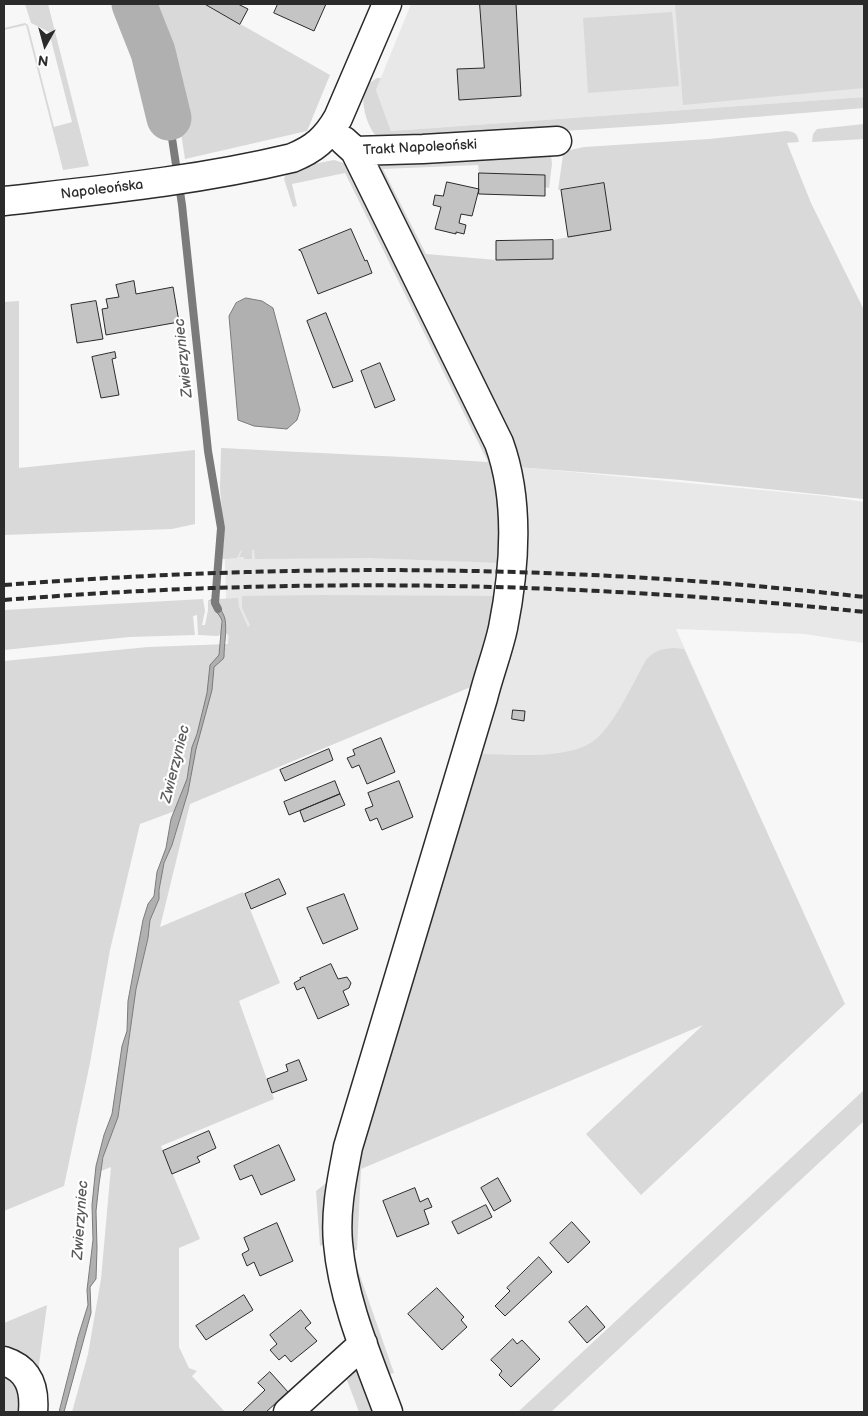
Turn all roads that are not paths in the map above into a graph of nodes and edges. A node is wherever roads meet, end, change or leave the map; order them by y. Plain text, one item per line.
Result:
1 (387, 4) edge
2 (329, 134) junction
3 (557, 141) dead end
4 (355, 151) junction
5 (4, 201) edge
6 (362, 1344) junction
7 (4, 1361) edge
8 (33, 1412) edge
9 (288, 1412) edge
10 (388, 1412) edge

1 - 2 street
2 - 4 street, Trakt Napoleoński
2 - 5 street, Napoleońska
3 - 4 street, Trakt Napoleoński
4 - 6 street
6 - 9 street
6 - 10 street
7 - 8 street

